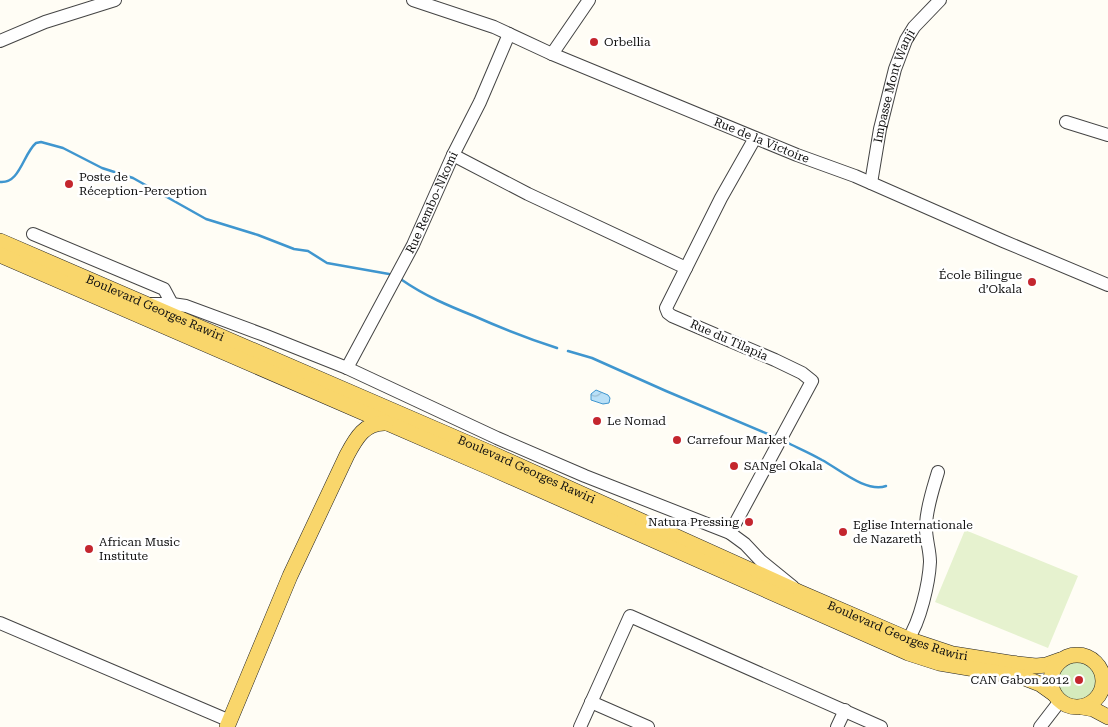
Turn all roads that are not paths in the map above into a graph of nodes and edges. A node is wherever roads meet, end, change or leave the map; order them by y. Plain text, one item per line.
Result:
1 (115, 0) edge
2 (413, 0) edge
3 (589, 0) edge
4 (940, 0) edge
5 (441, 4) edge
6 (509, 34) junction
7 (0, 41) edge
8 (552, 54) junction
9 (1066, 122) dead end
10 (1108, 135) edge
11 (754, 138) junction
12 (453, 155) junction
13 (871, 183) junction
14 (34, 234) dead end
15 (0, 241) edge
16 (0, 255) edge
17 (686, 268) junction
18 (1108, 285) edge
19 (147, 304) junction
20 (172, 304) junction
21 (347, 368) junction
22 (346, 405) junction
23 (386, 422) junction
24 (355, 439) junction
25 (938, 472) dead end
26 (730, 532) junction
27 (798, 592) junction
28 (0, 623) edge
29 (908, 639) junction
30 (1088, 657) junction
31 (1108, 657) edge
32 (1060, 660) junction
33 (1106, 685) edge
34 (1057, 697) junction
35 (591, 702) junction
36 (1082, 707) junction
37 (845, 710) junction
38 (1108, 717) edge
39 (228, 724) edge
40 (580, 727) edge
41 (648, 727) edge
42 (837, 727) edge
43 (881, 727) edge
44 (1040, 727) edge

1 - 7 street
2 - 5 street, Rue de la Victoire
3 - 8 street
4 - 13 street, Impasse Mont Wanji
5 - 6 street, Rue de la Victoire
6 - 8 street, Rue de la Victoire
6 - 12 street, Rue Rembo-Nkomi
8 - 11 street, Rue de la Victoire
9 - 10 street
11 - 13 street, Rue de la Victoire
11 - 17 street, Rue du Tilapia
12 - 17 street
12 - 21 street, Rue Rembo-Nkomi
13 - 18 street, Rue de la Victoire
14 - 20 street
15 - 19 main road, Boulevard Georges Rawiri
16 - 22 main road, Boulevard Georges Rawiri
17 - 26 street, Rue du Tilapia
19 - 20 street
19 - 27 main road, Boulevard Georges Rawiri
20 - 21 street
21 - 26 street
22 - 23 main road, Boulevard Georges Rawiri
22 - 24 main road
23 - 24 main road
23 - 34 main road, Boulevard Georges Rawiri
24 - 39 main road
25 - 29 street
26 - 27 street
27 - 29 main road, Boulevard Georges Rawiri
28 - 39 street
29 - 32 main road, Boulevard Georges Rawiri
30 - 31 main road
30 - 32 main road
30 - 33 main road
32 - 34 main road
33 - 36 main road
34 - 36 main road
34 - 44 street
35 - 37 street
35 - 40 street
35 - 41 street
36 - 38 main road
37 - 42 street
37 - 43 street

